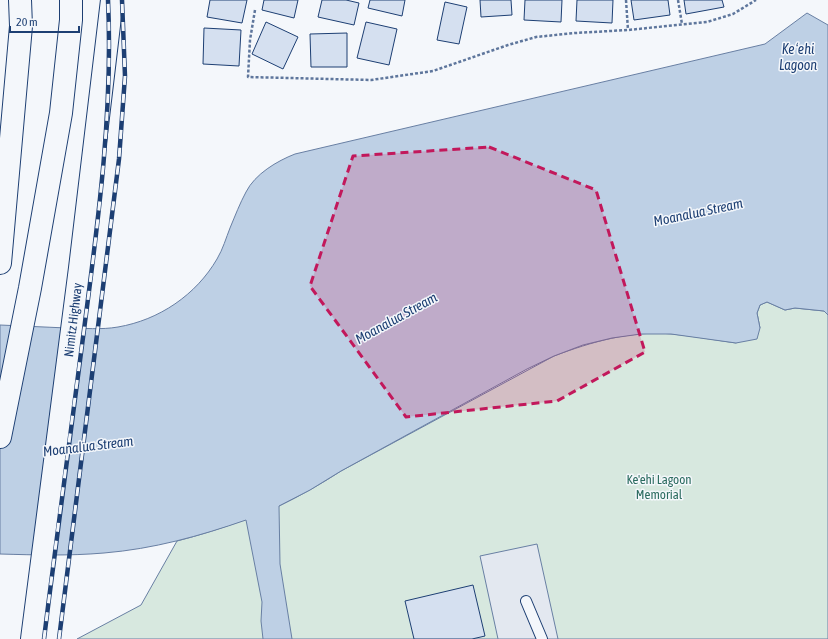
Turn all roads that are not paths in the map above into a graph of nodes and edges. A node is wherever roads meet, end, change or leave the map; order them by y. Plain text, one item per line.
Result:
1 (20, 0) edge
2 (71, 0) edge
3 (112, 0) edge
4 (0, 263) edge
5 (0, 437) edge
6 (526, 601) dead end
7 (32, 639) edge
8 (542, 639) edge

1 - 4 main road
2 - 5 main road
3 - 7 main road, Nimitz Highway
6 - 8 lane

